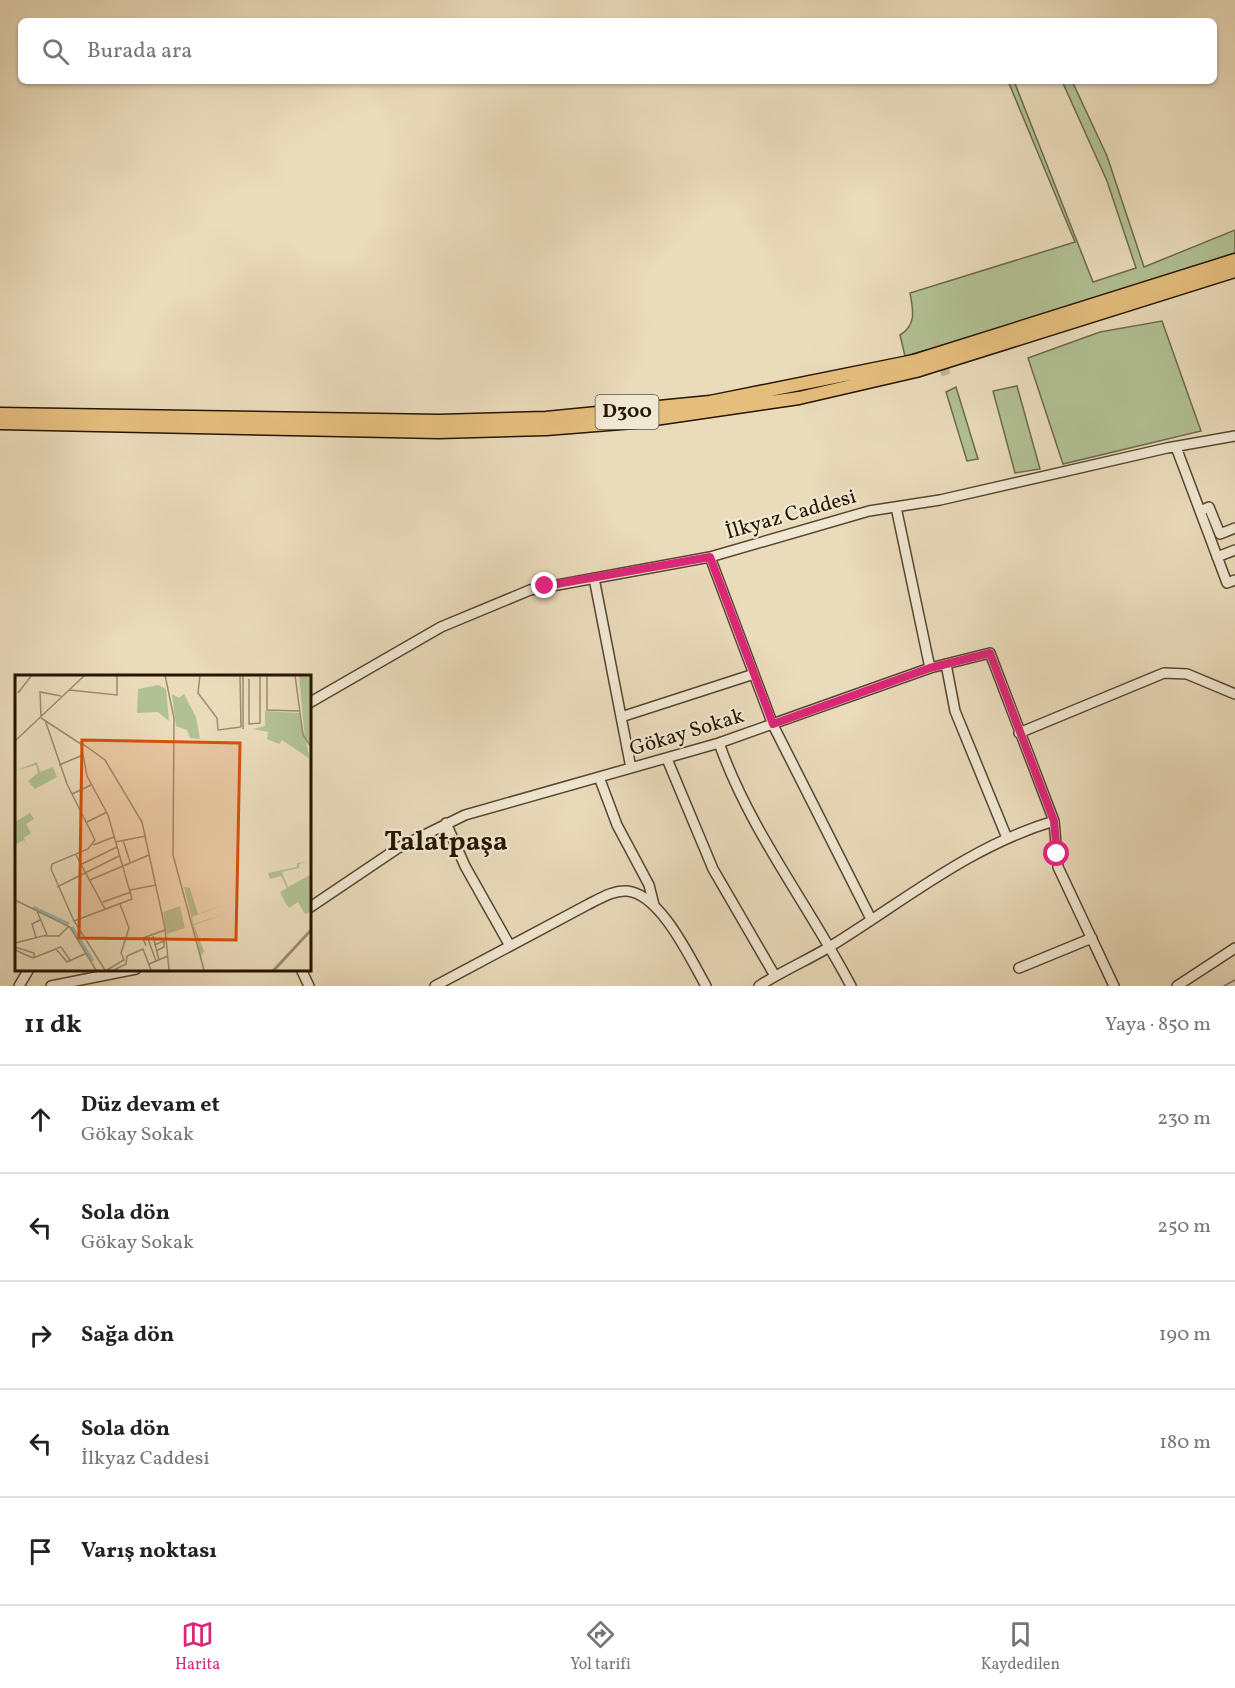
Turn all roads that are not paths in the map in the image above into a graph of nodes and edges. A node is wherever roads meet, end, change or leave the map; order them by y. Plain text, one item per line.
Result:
1 (1235, 260) edge
2 (1235, 271) edge
3 (0, 414) edge
4 (0, 423) edge
5 (1235, 436) edge
6 (1176, 447) junction
7 (896, 507) junction
8 (1200, 511) junction
9 (1235, 528) edge
10 (1235, 550) edge
11 (710, 557) junction
12 (1217, 557) junction
13 (594, 578) junction
14 (1235, 580) edge
15 (946, 664) junction
16 (930, 668) junction
17 (754, 674) junction
18 (1235, 694) edge
19 (310, 702) edge
20 (621, 717) junction
21 (773, 724) junction
22 (1019, 733) junction
23 (719, 743) junction
24 (667, 759) junction
25 (631, 768) junction
26 (598, 777) junction
27 (1054, 821) junction
28 (446, 823) junction
29 (1007, 838) junction
30 (654, 905) junction
31 (310, 907) edge
32 (871, 919) junction
33 (1092, 938) junction
34 (510, 946) junction
35 (830, 947) junction
36 (1235, 948) edge
37 (1019, 968) dead end
38 (28, 971) edge
39 (129, 971) edge
40 (302, 971) edge
41 (775, 976) junction
42 (92, 982) edge
43 (1182, 984) edge
44 (19, 986) edge
45 (51, 986) edge
46 (309, 986) edge
47 (435, 986) edge
48 (706, 986) edge
49 (759, 986) edge
50 (851, 986) edge
51 (1114, 986) edge

1 - 3 highway, D300
2 - 4 highway, D300
5 - 6 street, İlkyaz Caddesi
6 - 7 street, İlkyaz Caddesi
6 - 8 street
7 - 11 street, İlkyaz Caddesi
7 - 16 street
8 - 9 street
8 - 12 street
10 - 12 street
11 - 13 street, İlkyaz Caddesi
11 - 17 street
12 - 14 street
13 - 19 street, İlkyaz Caddesi
13 - 20 street
15 - 16 street, Gökay Sokak
15 - 22 street, Gökay Sokak
15 - 29 street
16 - 21 street, Gökay Sokak
17 - 20 street
17 - 21 street
18 - 22 street
20 - 25 street
21 - 23 street, Gökay Sokak
21 - 32 street
22 - 27 street, Gökay Sokak
23 - 24 street, Gökay Sokak
23 - 35 street
24 - 25 street, Gökay Sokak
24 - 41 street
25 - 26 street, Gökay Sokak
26 - 28 street, Gökay Sokak
26 - 30 street
27 - 29 street
27 - 33 street, Gökay Sokak
28 - 31 street, Gökay Sokak
28 - 34 street
29 - 32 street
30 - 34 street
30 - 48 street
32 - 35 street
33 - 37 street
33 - 51 street, Gökay Sokak
34 - 47 street
35 - 41 street
35 - 50 street
36 - 43 street
38 - 44 street
39 - 42 street
40 - 46 street
41 - 49 street
42 - 45 street

